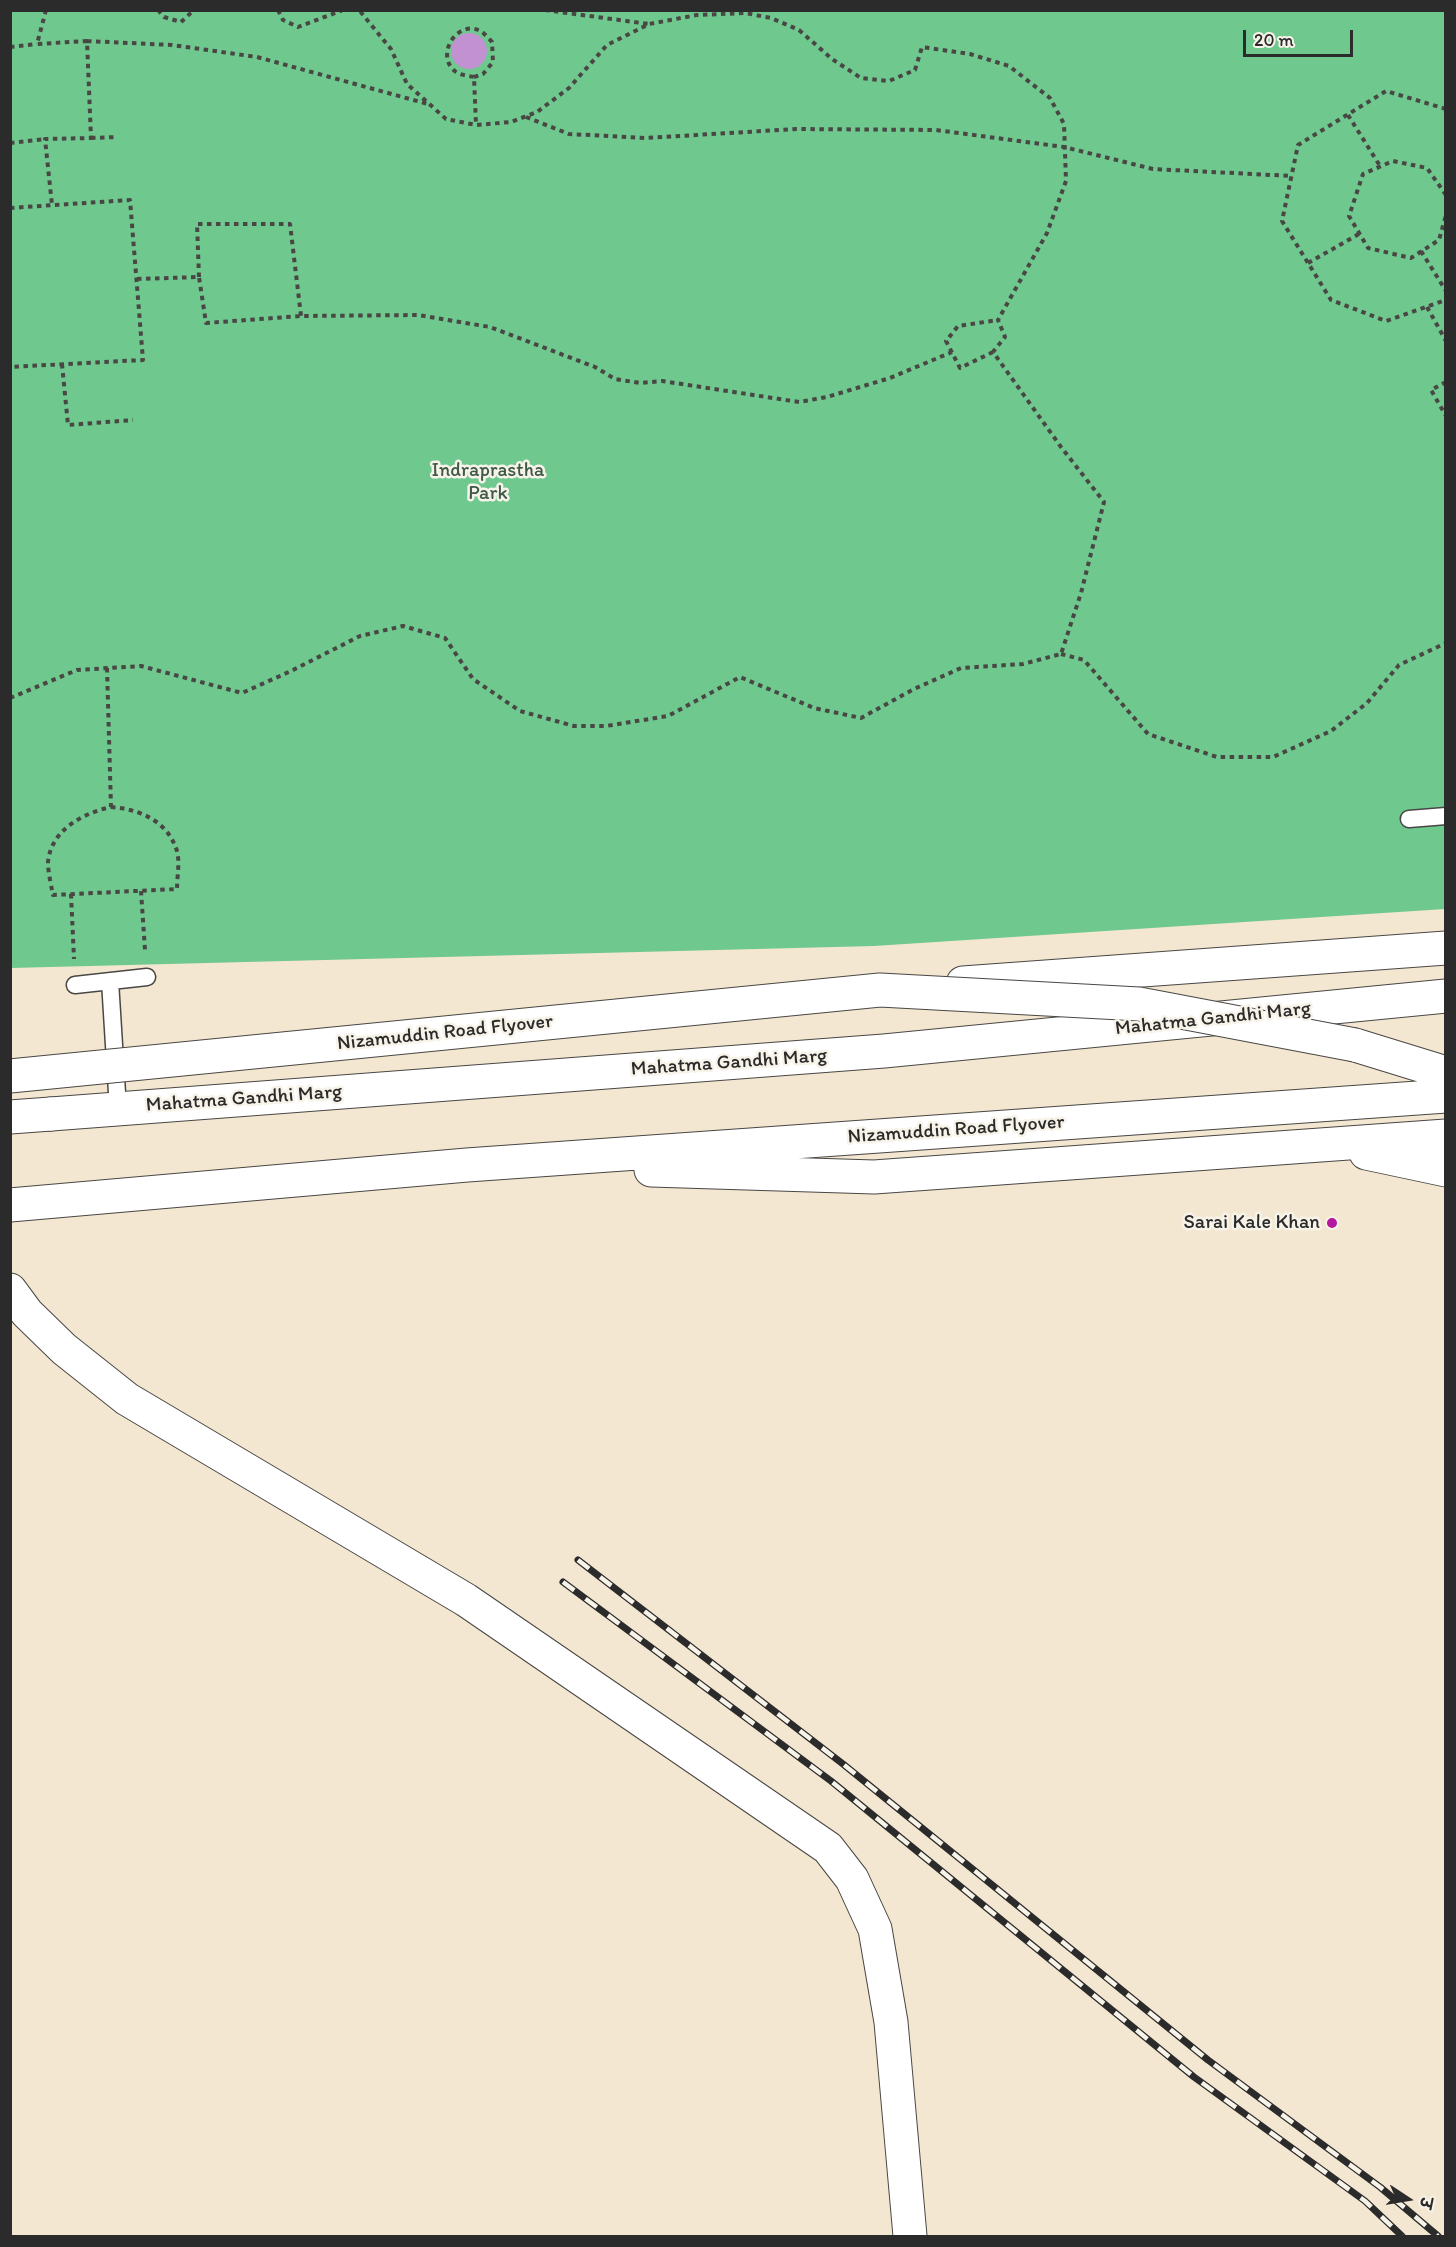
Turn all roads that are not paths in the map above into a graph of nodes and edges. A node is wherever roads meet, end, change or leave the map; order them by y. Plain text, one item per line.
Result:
1 (1446, 816) edge
2 (1408, 819) dead end
3 (1446, 948) edge
4 (147, 977) road end
5 (110, 981) junction
6 (75, 984) road end
7 (880, 990) junction
8 (1446, 996) edge
9 (1446, 1073) edge
10 (10, 1076) edge
11 (1446, 1096) edge
12 (118, 1109) junction
13 (10, 1117) edge
14 (1446, 1137) edge
15 (1329, 1144) junction
16 (467, 1165) junction
17 (1446, 1170) edge
18 (10, 1205) edge
19 (10, 1290) edge
20 (910, 2236) edge

1 - 2 lane
3 - 7 main road, bridge
4 - 5 lane
5 - 6 lane
5 - 12 lane
7 - 9 main road, bridge
7 - 10 main road, Nizamuddin Road Flyover, bridge
8 - 12 main road, Mahatma Gandhi Marg
11 - 16 main road, Nizamuddin Road Flyover
12 - 13 main road, Mahatma Gandhi Marg
14 - 15 main road
15 - 16 main road
15 - 17 main road
16 - 18 main road
19 - 20 main road

